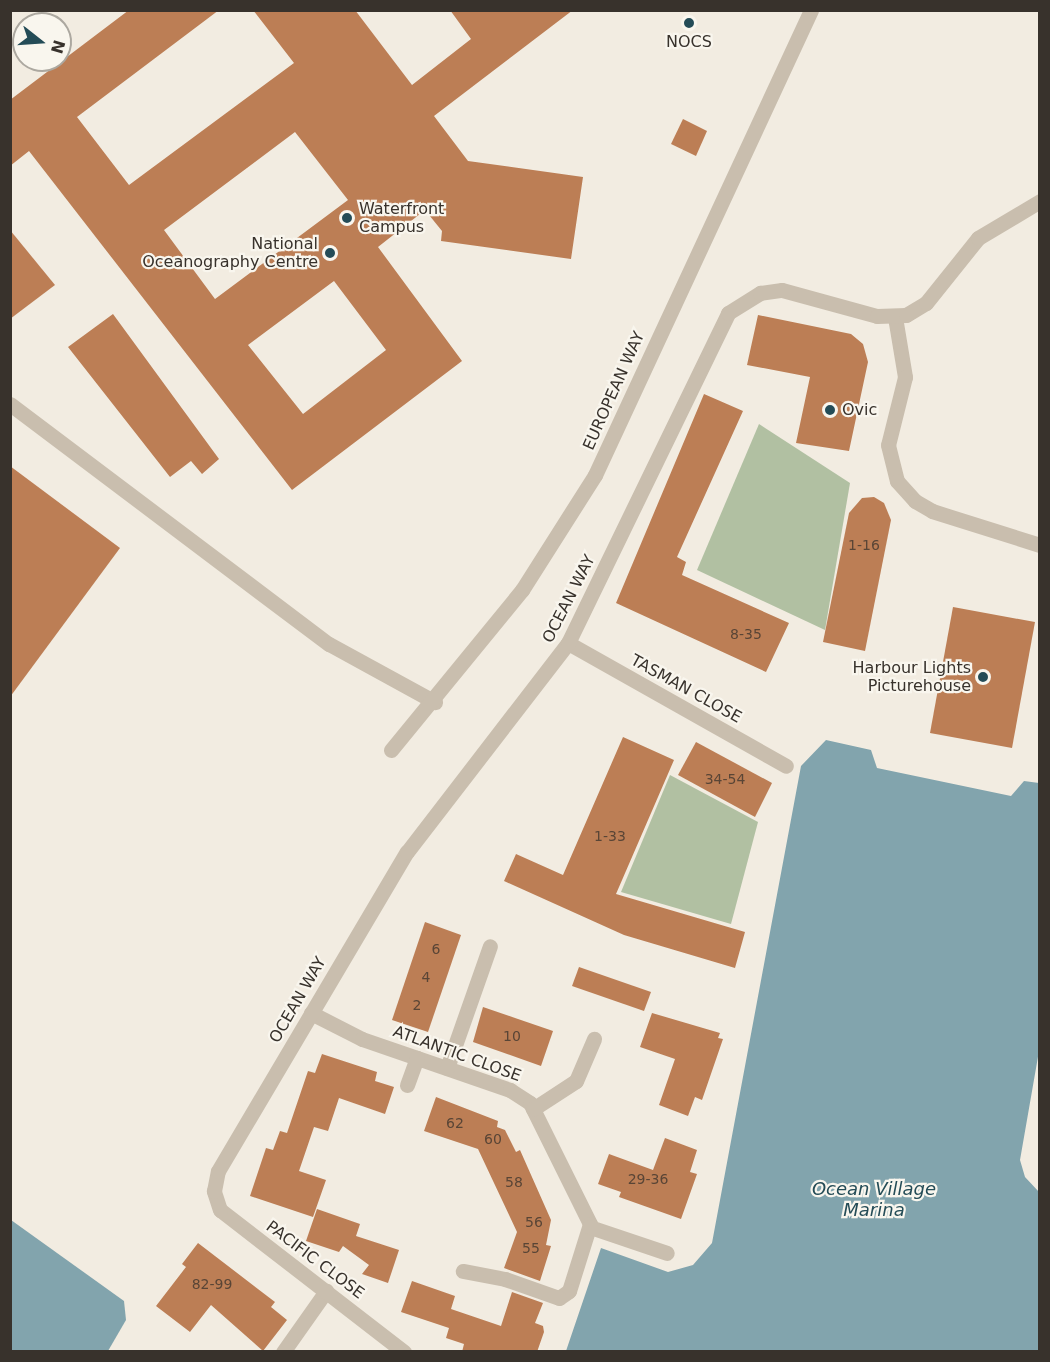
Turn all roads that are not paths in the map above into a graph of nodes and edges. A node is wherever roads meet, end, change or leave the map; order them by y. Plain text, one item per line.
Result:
1 (811, 10) edge
2 (1040, 201) edge
3 (895, 317) junction
4 (10, 404) edge
5 (1040, 545) edge
6 (568, 643) junction
7 (435, 702) junction
8 (391, 750) dead end
9 (786, 766) dead end
10 (490, 946) dead end
11 (310, 1013) junction
12 (594, 1039) dead end
13 (417, 1058) junction
14 (447, 1068) junction
15 (407, 1084) dead end
16 (533, 1109) junction
17 (214, 1191) joint
18 (590, 1227) junction
19 (667, 1253) dead end
20 (463, 1271) dead end
21 (326, 1291) junction
22 (283, 1352) edge
23 (404, 1352) edge

1 - 7 street, EUROPEAN WAY
2 - 3 street
3 - 5 street
3 - 6 street, OCEAN WAY
4 - 7 street
6 - 9 street, TASMAN CLOSE
6 - 11 street, OCEAN WAY
7 - 8 street, EUROPEAN WAY
10 - 14 street
11 - 13 street, ATLANTIC CLOSE
11 - 17 street, OCEAN WAY
12 - 16 street
13 - 14 street, ATLANTIC CLOSE
13 - 15 street
14 - 16 street, ATLANTIC CLOSE
16 - 18 street, ATLANTIC CLOSE
17 - 21 street, PACIFIC CLOSE
18 - 19 street
18 - 20 street
21 - 22 street
21 - 23 street, PACIFIC CLOSE

